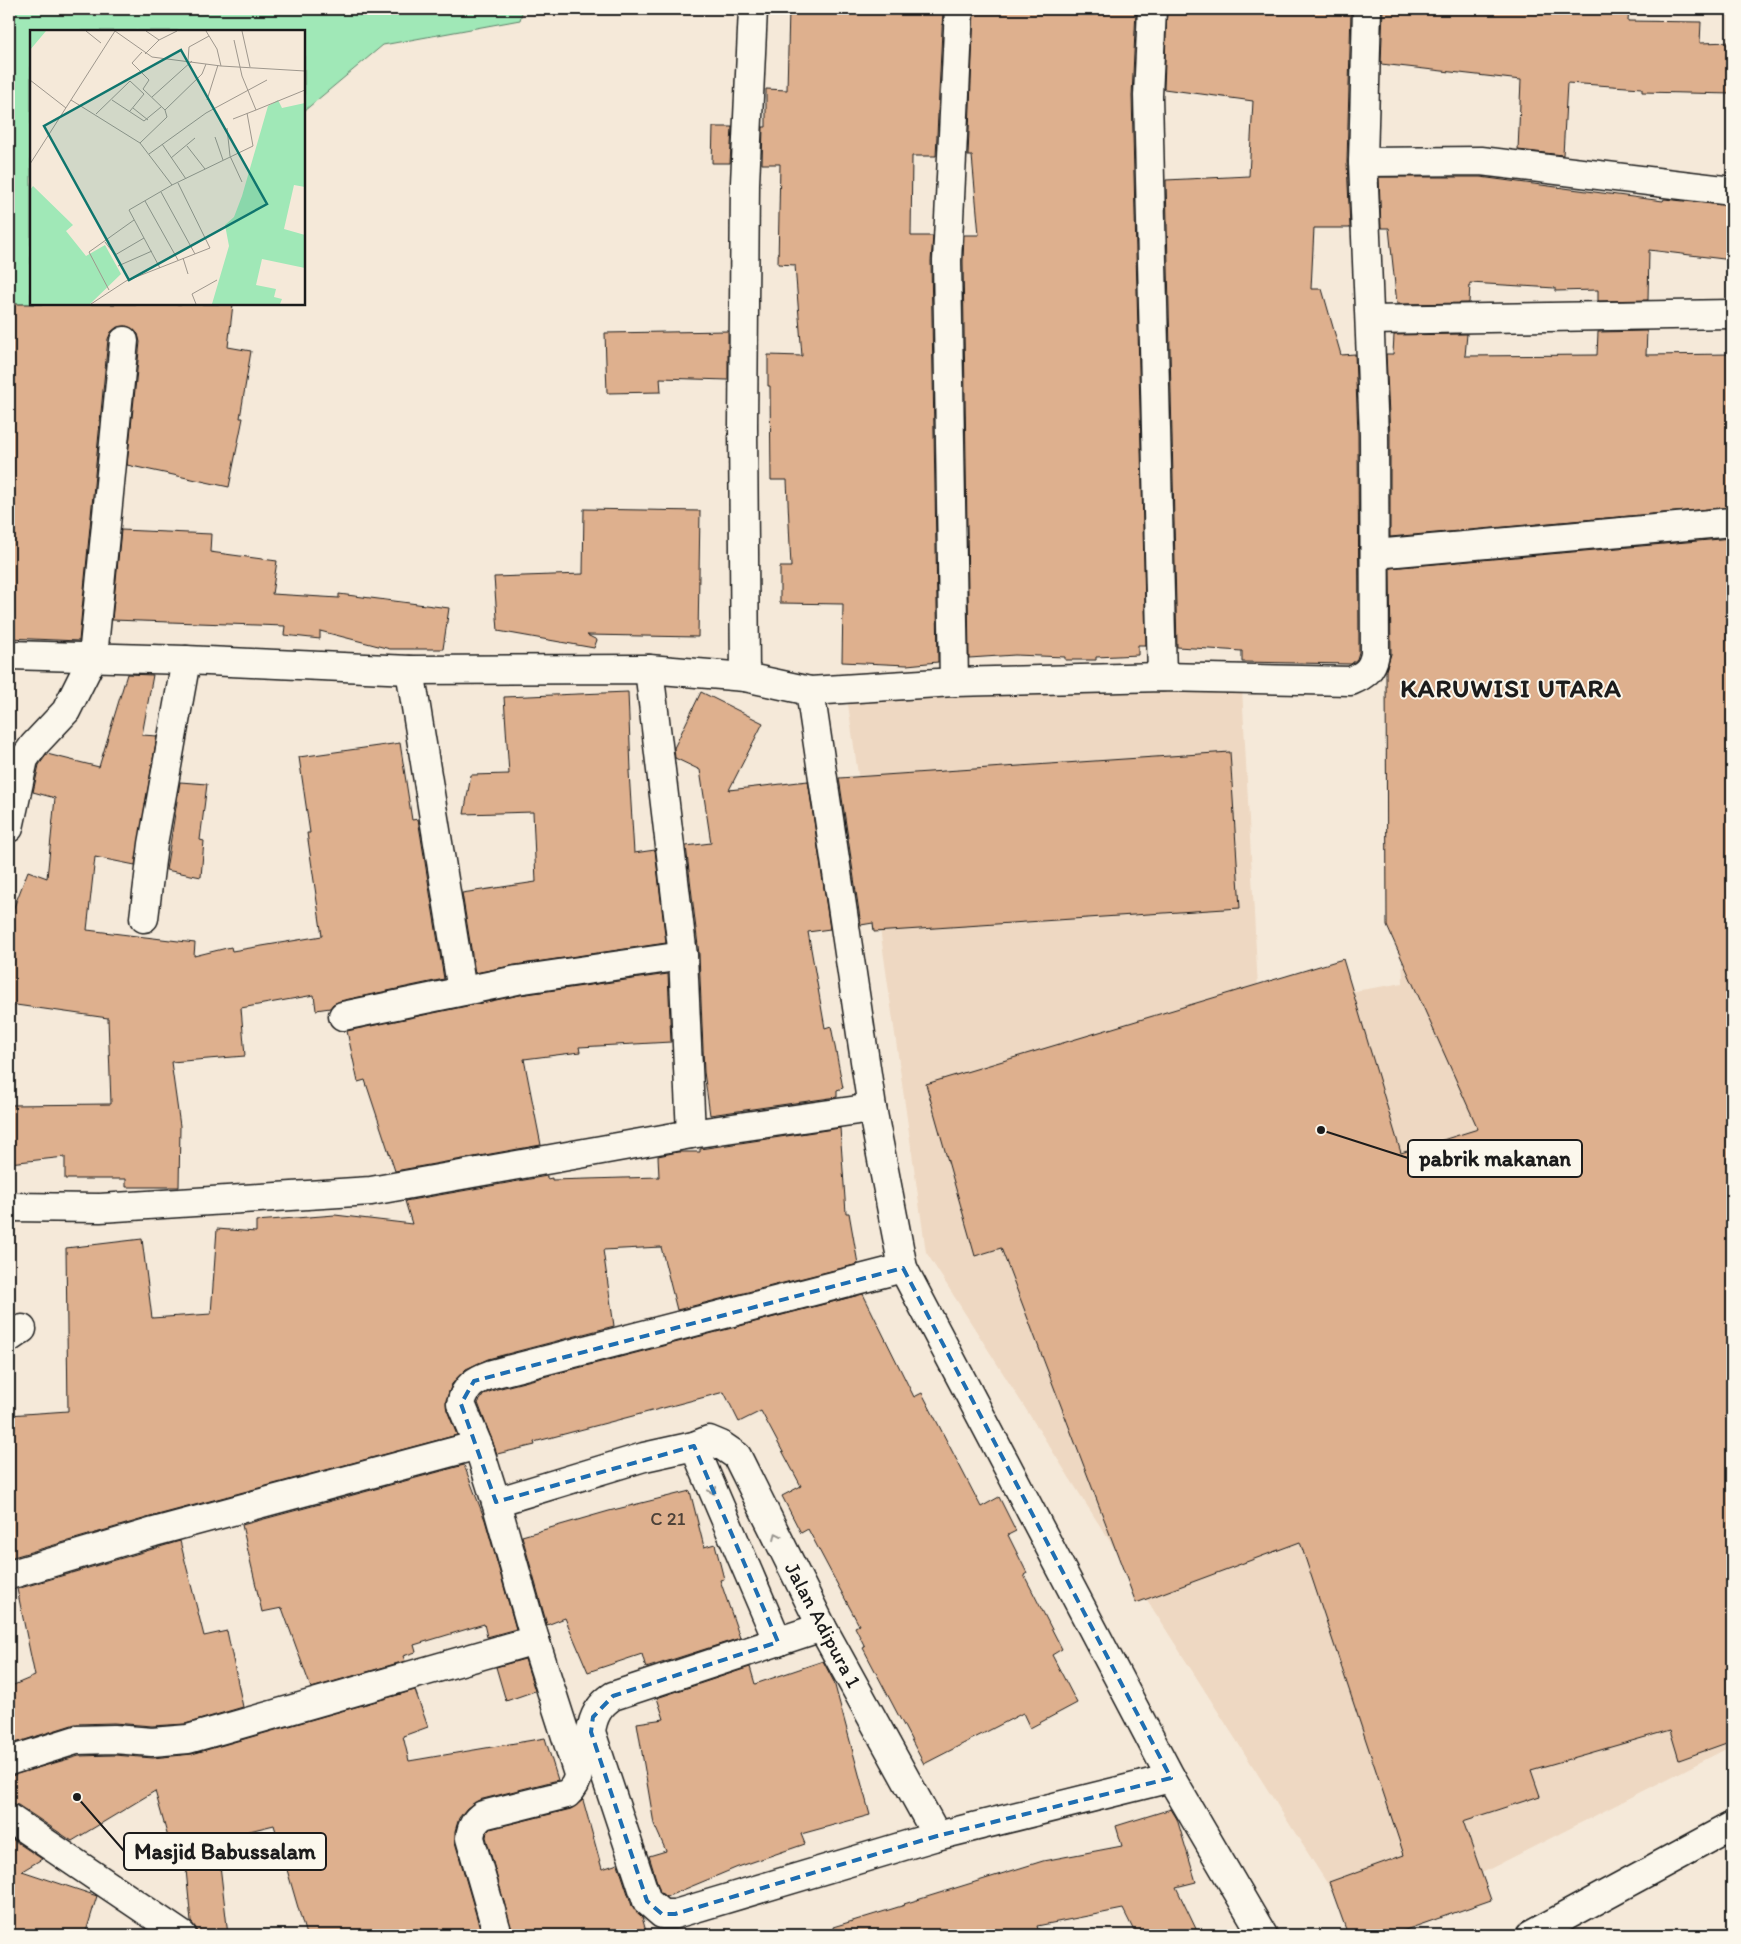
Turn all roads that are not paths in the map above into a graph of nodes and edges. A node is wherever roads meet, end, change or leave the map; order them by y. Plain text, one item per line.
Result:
1 (753, 9) edge
2 (959, 9) edge
3 (1152, 9) edge
4 (1367, 9) edge
5 (1363, 162) junction
6 (1732, 191) edge
7 (1732, 314) edge
8 (1370, 320) junction
9 (124, 341) dead end
10 (1732, 522) edge
11 (1375, 554) junction
12 (9, 655) edge
13 (93, 656) junction
14 (186, 660) junction
15 (650, 669) junction
16 (410, 670) junction
17 (745, 677) junction
18 (1162, 677) junction
19 (954, 682) junction
20 (810, 691) junction
21 (9, 828) edge
22 (144, 918) dead end
23 (683, 956) junction
24 (462, 991) junction
25 (342, 1016) dead end
26 (872, 1108) junction
27 (691, 1134) junction
28 (9, 1207) edge
29 (903, 1268) junction
30 (478, 1445) junction
31 (694, 1446) junction
32 (496, 1502) junction
33 (9, 1575) edge
34 (822, 1627) junction
35 (535, 1640) junction
36 (778, 1642) junction
37 (9, 1761) edge
38 (1171, 1778) junction
39 (9, 1818) edge
40 (1732, 1826) edge
41 (937, 1836) junction
42 (182, 1935) edge
43 (498, 1935) edge
44 (1262, 1935) edge
45 (1531, 1935) edge

1 - 17 street
2 - 19 street
3 - 18 street
4 - 5 street
5 - 6 street
5 - 8 street
7 - 8 street
8 - 11 street
9 - 13 street
10 - 11 street
11 - 18 street
12 - 13 street
13 - 14 street
13 - 21 street
14 - 16 street
14 - 22 street
15 - 16 street
15 - 17 street
15 - 23 street
16 - 24 street
17 - 20 street
18 - 19 street
19 - 20 street
20 - 26 street
23 - 24 street
23 - 27 street
24 - 25 street
26 - 27 street
26 - 29 street
27 - 28 street
29 - 30 street
29 - 38 street
30 - 32 street
30 - 33 street
31 - 32 street, Jalan Adipura 1
34 -> 31 street, Jalan Adipura 1
31 -> 36 street, Jalan Adipura 1
32 - 35 street
34 - 36 street
34 - 41 street, Jalan Adipura 1
35 - 37 street
35 - 43 street
36 - 41 street
38 - 41 street
38 - 44 street
39 - 42 street
40 - 45 street

